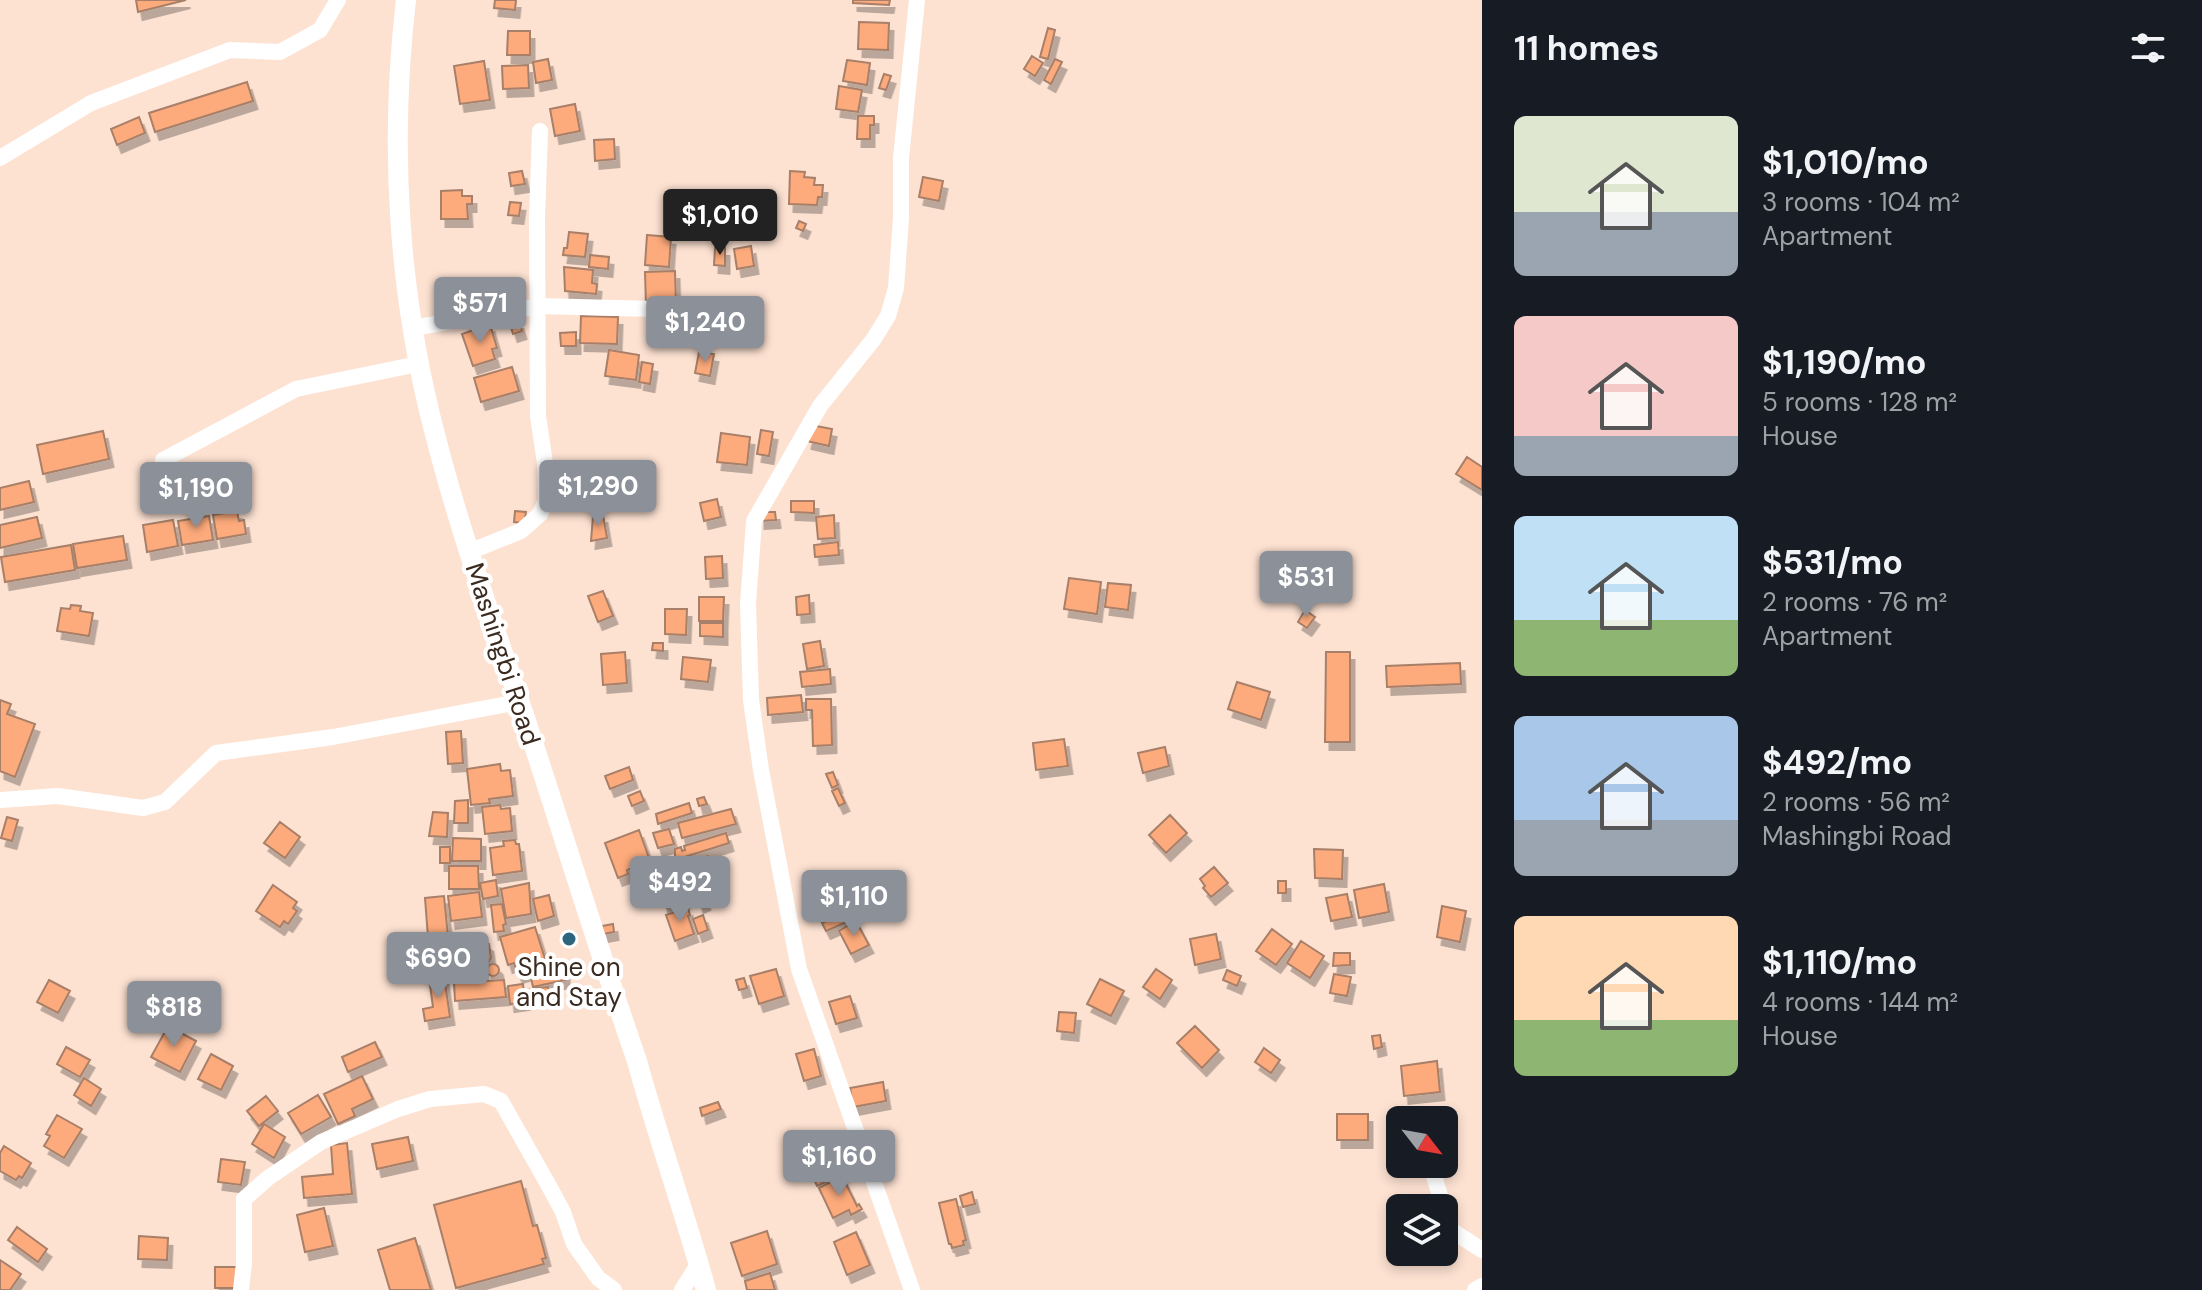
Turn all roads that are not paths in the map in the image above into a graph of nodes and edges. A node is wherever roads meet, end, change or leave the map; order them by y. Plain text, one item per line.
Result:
1 (338, 0) edge
2 (406, 0) edge
3 (917, 0) edge
4 (540, 131) dead end
5 (0, 158) edge
6 (538, 306) junction
7 (655, 309) dead end
8 (413, 328) junction
9 (418, 364) junction
10 (163, 460) dead end
11 (469, 552) junction
12 (519, 702) junction
13 (0, 800) edge
14 (1458, 1235) edge
15 (1482, 1250) edge
16 (699, 1263) junction
17 (1482, 1286) edge
18 (241, 1290) edge
19 (614, 1290) edge
20 (682, 1290) edge
21 (706, 1290) edge
22 (912, 1290) edge
23 (1475, 1290) edge

1 - 5 street
2 - 8 main road, Mashingbi Road
3 - 22 street
4 - 6 street
6 - 7 street
6 - 8 street
6 - 11 street
8 - 9 main road, Mashingbi Road
9 - 10 street
9 - 11 main road, Mashingbi Road
11 - 12 main road, Mashingbi Road
12 - 13 street
12 - 16 main road, Mashingbi Road
14 - 15 street
16 - 20 street
16 - 21 main road, Mashingbi Road
17 - 23 street
18 - 19 street

